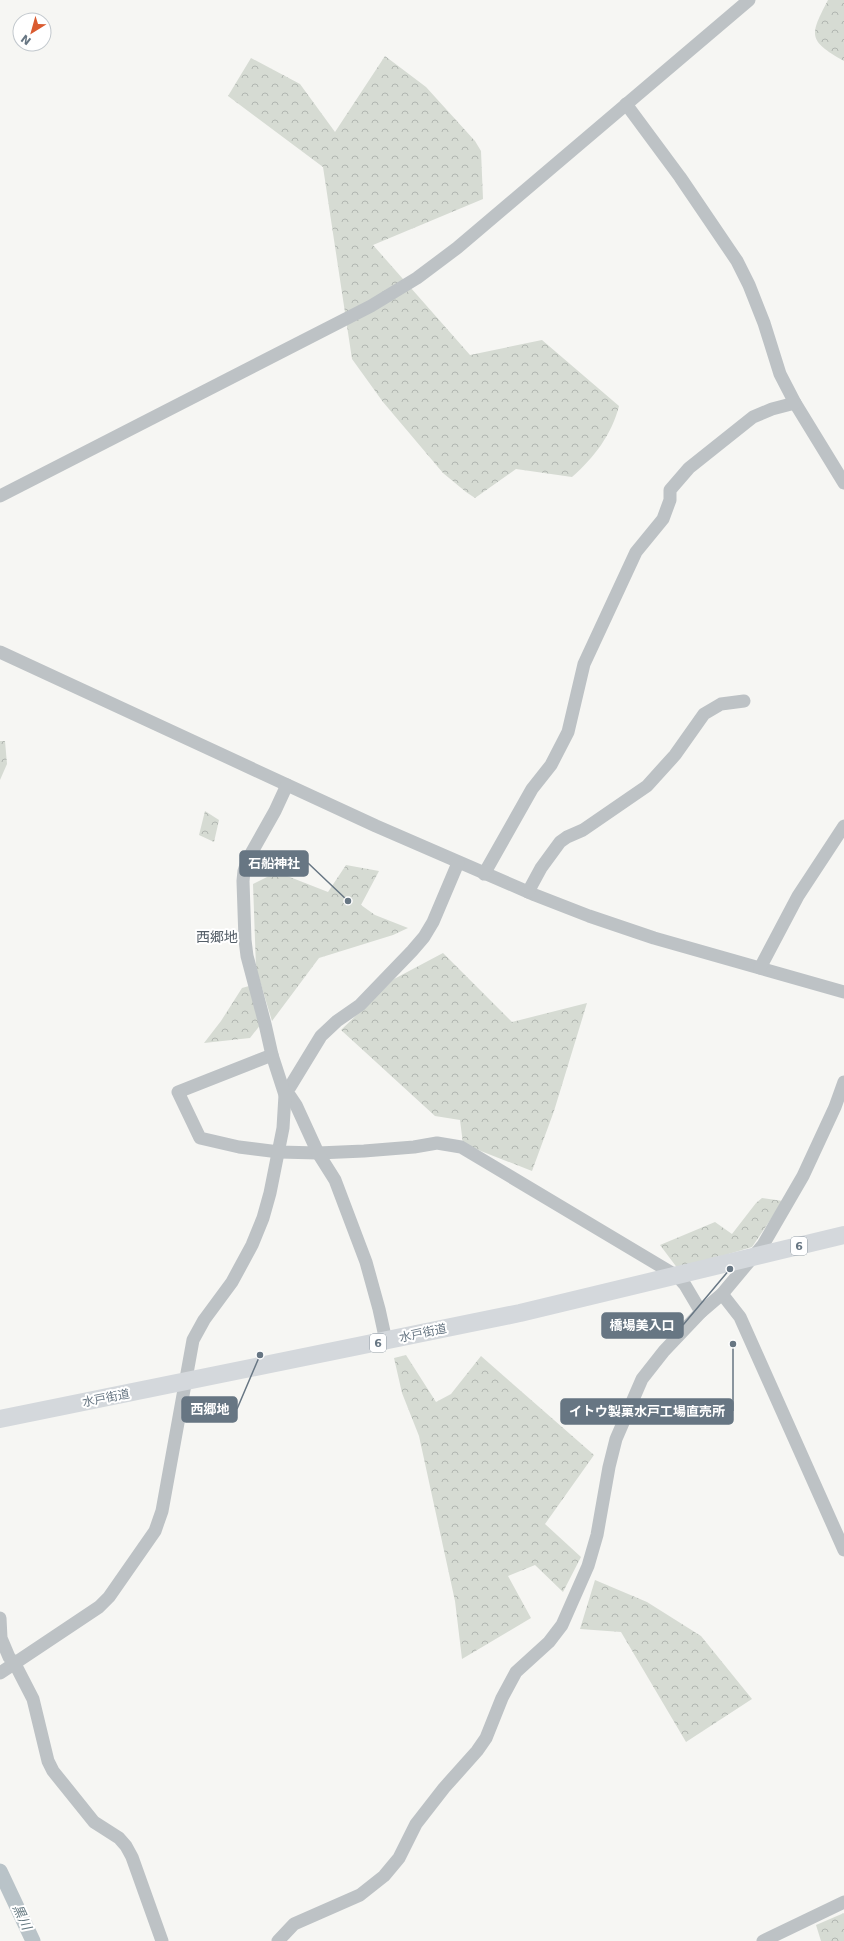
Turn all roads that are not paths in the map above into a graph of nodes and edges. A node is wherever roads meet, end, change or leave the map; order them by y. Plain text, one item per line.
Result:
1 (749, 0) edge
2 (626, 104) junction
3 (795, 403) junction
4 (844, 483) edge
5 (0, 496) edge
6 (0, 652) edge
7 (744, 701) dead end
8 (287, 785) junction
9 (844, 826) edge
10 (458, 863) junction
11 (484, 874) junction
12 (528, 892) junction
13 (760, 968) junction
14 (844, 992) edge
15 (272, 1055) junction
16 (844, 1082) edge
17 (285, 1094) junction
18 (279, 1152) junction
19 (318, 1153) junction
20 (844, 1235) edge
21 (754, 1256) junction
22 (677, 1276) junction
23 (722, 1294) junction
24 (701, 1312) junction
25 (386, 1341) junction
26 (185, 1382) junction
27 (0, 1419) edge
28 (844, 1550) edge
29 (0, 1618) edge
30 (15, 1664) junction
31 (0, 1673) edge
32 (844, 1902) edge
33 (162, 1941) edge
34 (278, 1941) edge
35 (763, 1941) edge

1 - 2 street
2 - 3 street
2 - 5 street
3 - 4 street
3 - 11 street
6 - 8 street
7 - 12 street
8 - 10 street
8 - 15 street
9 - 13 street
10 - 11 street
10 - 17 street
11 - 12 street
12 - 13 street
13 - 14 street
15 - 17 street
15 - 18 street
16 - 21 street
17 - 18 street
17 - 19 street
18 - 19 street
18 - 26 street
19 - 22 street
19 - 25 street
20 - 21 highway, 水戸街道 / 6
21 - 22 highway, 水戸街道 / 6
21 - 23 street
22 - 24 street
22 - 25 highway, 水戸街道 / 6
23 - 24 street
23 - 28 street
24 - 34 street
25 - 26 highway, 水戸街道 / 6
26 - 27 highway, 水戸街道 / 6
26 - 30 street
29 - 30 street
30 - 31 street
30 - 33 street
32 - 35 street

